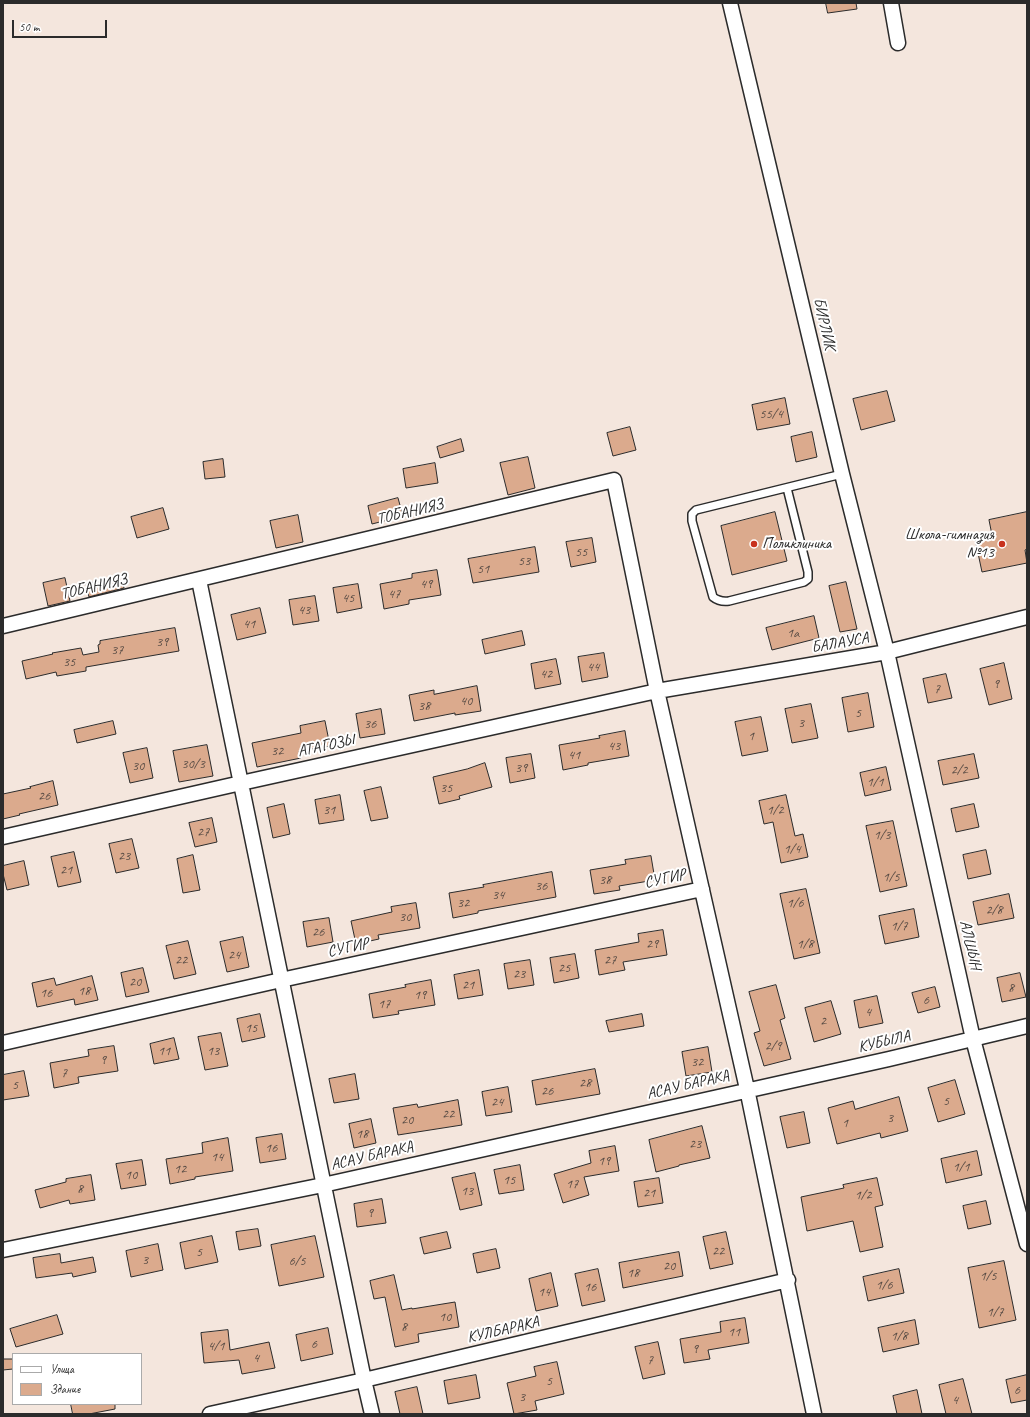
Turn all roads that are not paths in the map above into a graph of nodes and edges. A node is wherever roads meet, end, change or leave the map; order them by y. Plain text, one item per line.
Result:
1 (730, 3) edge
2 (891, 3) edge
3 (898, 43) dead end
4 (842, 474) junction
5 (787, 488) junction
6 (199, 580) junction
7 (1027, 618) edge
8 (3, 626) edge
9 (887, 652) junction
10 (657, 691) junction
11 (241, 783) junction
12 (3, 837) edge
13 (702, 888) junction
14 (281, 980) junction
15 (1027, 1026) edge
16 (973, 1039) junction
17 (3, 1044) edge
18 (747, 1089) junction
19 (323, 1185) junction
20 (1027, 1244) edge
21 (3, 1250) edge
22 (788, 1280) junction
23 (364, 1380) junction
24 (210, 1414) edge
25 (372, 1414) edge
26 (814, 1414) edge

1 - 4 street, БИРЛИК
2 - 3 street
4 - 5 lane
4 - 9 street, БИРЛИК
5 - 5 lane
6 - 8 street, ТОБАНИЯЗ
6 - 10 street, ТОБАНИЯЗ
6 - 11 street
7 - 9 street, БАЛАУСА
9 - 10 street, БАЛАУСА
9 - 16 street, АЛШЫН
10 - 11 street, АТАГОЗЫ
10 - 13 street
11 - 12 street, АТАГОЗЫ
11 - 14 street
13 - 14 street, СУГИР
13 - 18 street
14 - 17 street, СУГИР
14 - 19 street
15 - 16 street, КУБЫЛА
16 - 18 street, КУБЫЛА
16 - 20 street, АЛШЫН
18 - 19 street, АСАУ БАРАКА
18 - 22 street
19 - 21 street, АСАУ БАРАКА
19 - 23 street
22 - 23 street, КУЛБАРАКА
22 - 26 street
23 - 24 street, КУЛБАРАКА
23 - 25 street

